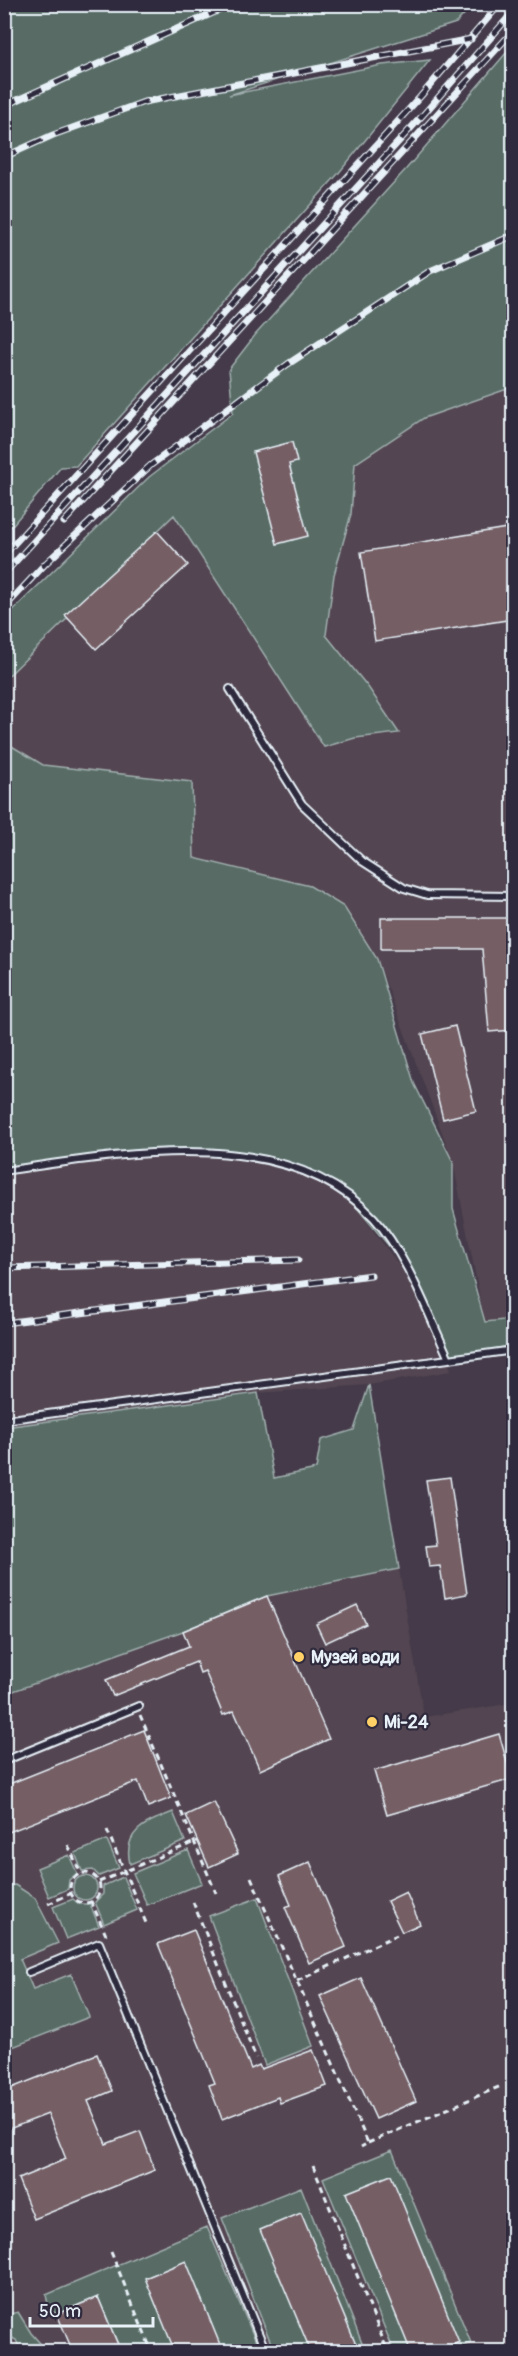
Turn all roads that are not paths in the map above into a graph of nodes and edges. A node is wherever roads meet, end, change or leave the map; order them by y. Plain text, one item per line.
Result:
1 (230, 689) dead end
2 (513, 896) edge
3 (4, 1171) edge
4 (513, 1350) edge
5 (449, 1359) junction
6 (4, 1420) edge
7 (138, 1707) road end
8 (4, 1761) edge
9 (28, 1972) dead end
10 (266, 2352) edge

1 - 2 lane
3 - 5 lane
4 - 5 lane
5 - 6 lane
7 - 8 lane
9 - 10 lane

